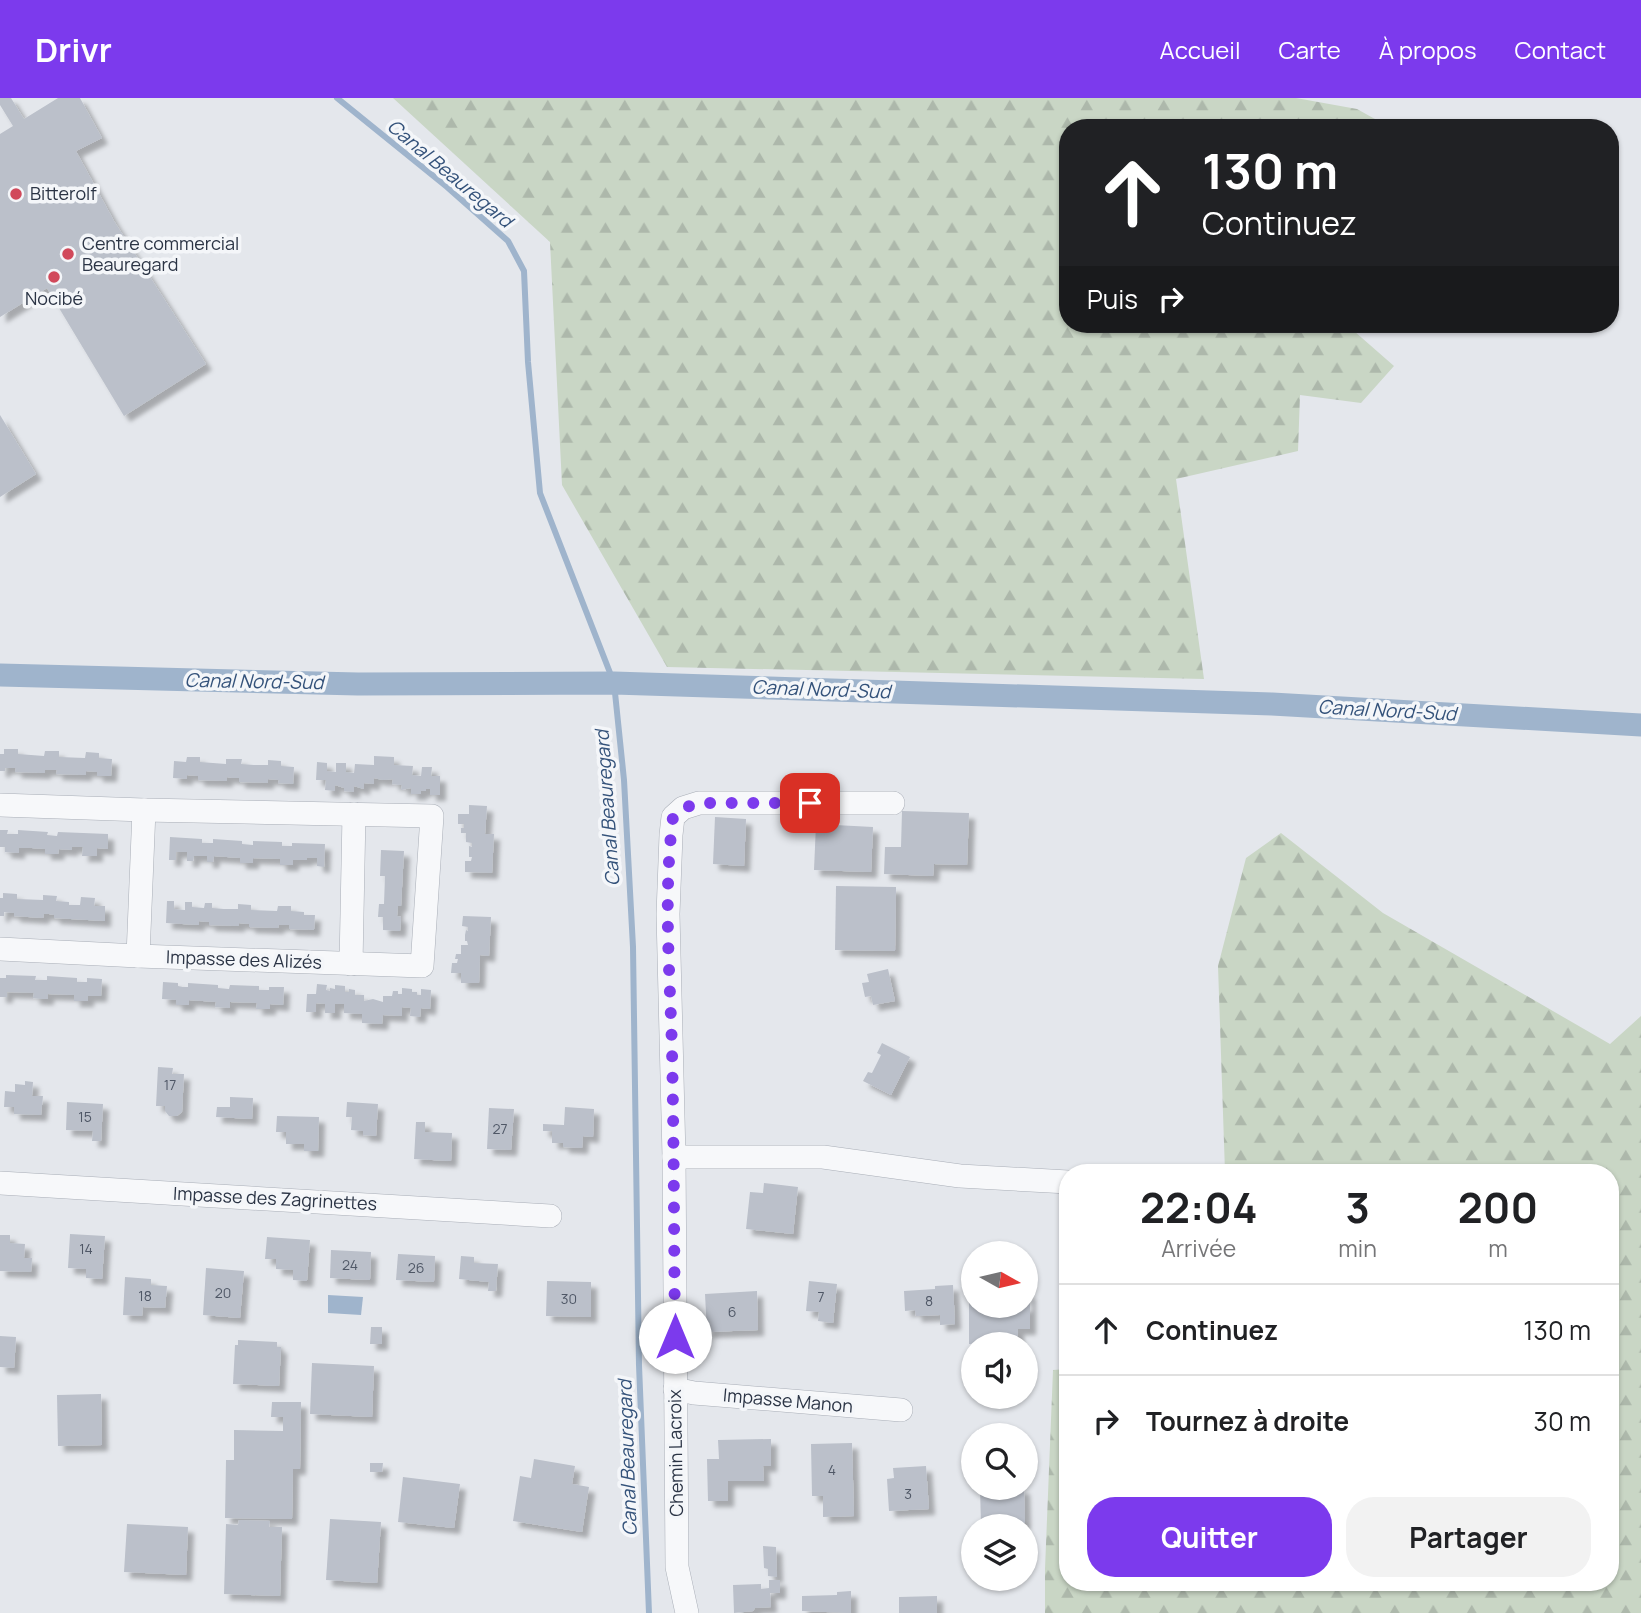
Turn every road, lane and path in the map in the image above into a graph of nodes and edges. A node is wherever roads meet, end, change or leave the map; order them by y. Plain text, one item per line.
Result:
1 (893, 803) dead end
2 (0, 805) edge
3 (144, 810) junction
4 (354, 814) junction
5 (0, 949) edge
6 (138, 956) junction
7 (351, 964) junction
8 (674, 1157) junction
9 (1059, 1182) edge
10 (0, 1183) edge
11 (550, 1216) dead end
12 (675, 1389) junction
13 (901, 1410) dead end
14 (687, 1613) edge

1 - 8 street, Chemin Lacroix
2 - 3 street, Impasse des Alizés
3 - 4 street, Impasse des Alizés
3 - 6 street
4 - 7 street
4 - 7 street, Impasse des Alizés
5 - 6 street, Impasse des Alizés
6 - 7 street, Impasse des Alizés
8 - 9 street
8 - 12 street, Chemin Lacroix
10 - 11 street, Impasse des Zagrinettes
12 - 13 street, Impasse Manon
12 - 14 street, Chemin Lacroix

